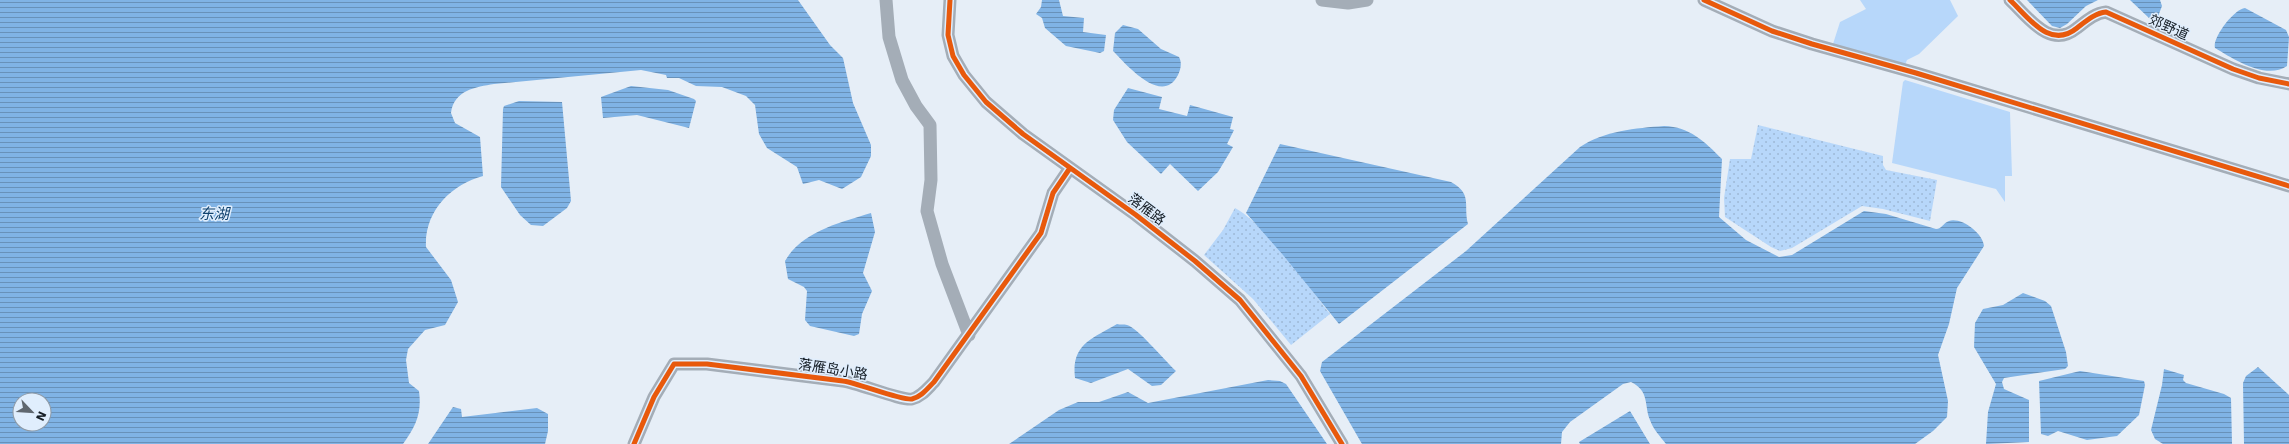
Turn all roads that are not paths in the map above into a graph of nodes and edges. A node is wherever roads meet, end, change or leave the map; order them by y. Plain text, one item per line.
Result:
1 (886, 0) edge
2 (950, 0) edge
3 (1322, 0) edge
4 (1367, 0) edge
5 (1704, 0) edge
6 (2010, 0) edge
7 (2289, 84) edge
8 (1070, 168) junction
9 (2289, 186) edge
10 (969, 335) junction
11 (634, 444) edge
12 (1342, 444) edge

1 - 10 street
2 - 8 street, 落雁路
3 - 4 street
5 - 9 street
6 - 7 street, 郊野道
8 - 10 street, 落雁岛小路
8 - 12 street, 落雁路
10 - 11 street, 落雁岛小路

